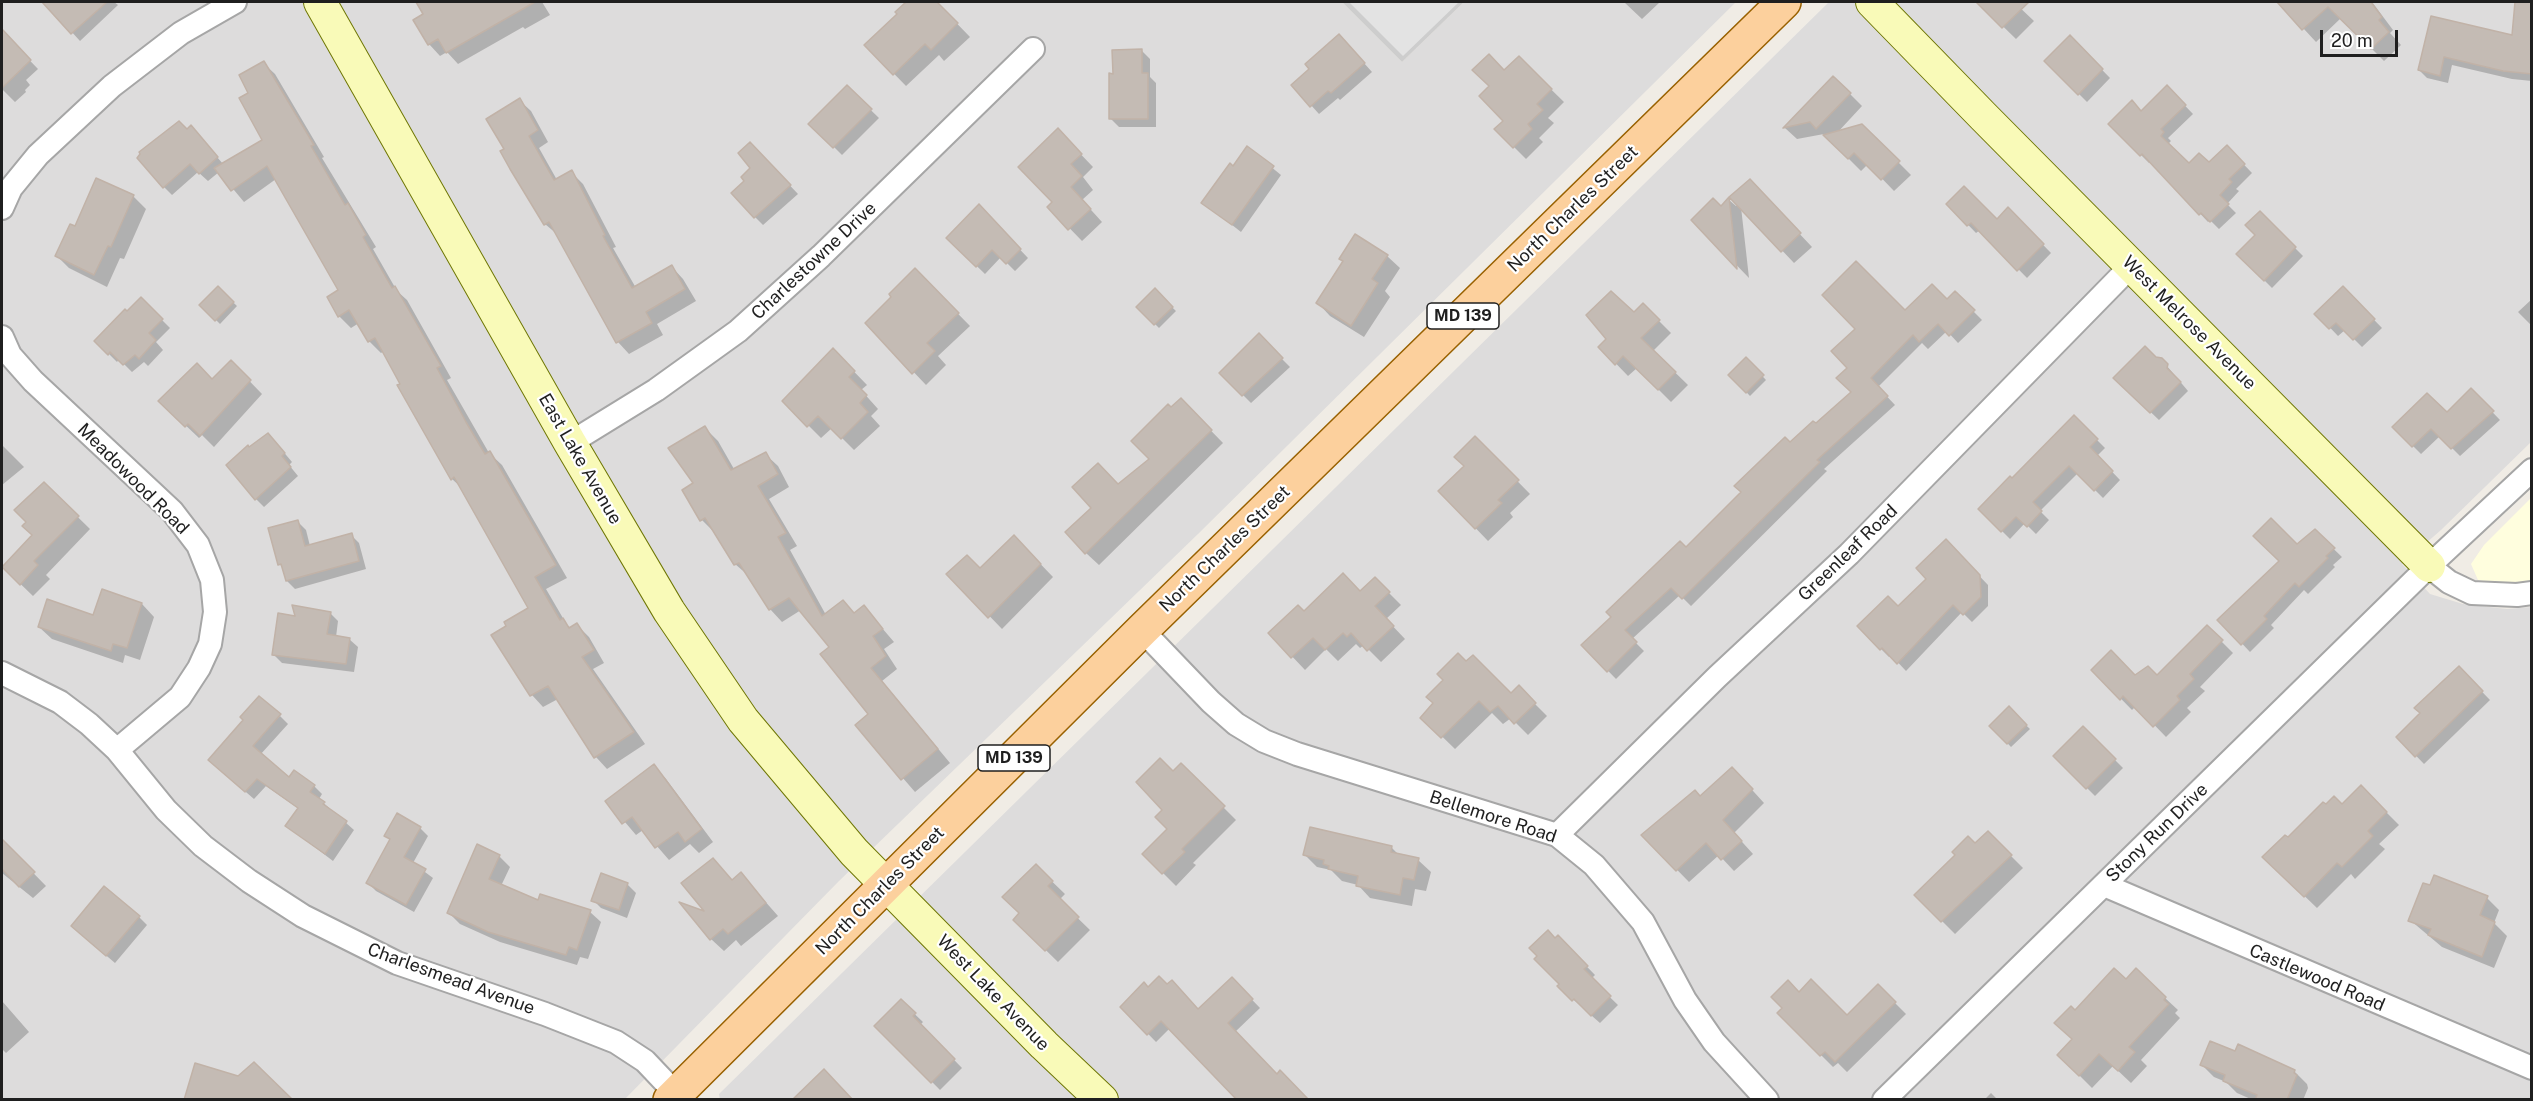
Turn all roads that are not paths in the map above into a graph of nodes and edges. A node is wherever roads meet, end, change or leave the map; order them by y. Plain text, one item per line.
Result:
1 (235, 2) edge
2 (320, 2) edge
3 (1784, 2) edge
4 (1872, 2) edge
5 (1033, 49) dead end
6 (2, 208) edge
7 (2132, 265) junction
8 (2, 337) edge
9 (570, 443) junction
10 (2532, 470) edge
11 (2429, 566) junction
12 (2532, 593) edge
13 (1142, 630) junction
14 (2, 673) edge
15 (117, 750) junction
16 (1557, 834) junction
17 (886, 885) junction
18 (2104, 885) junction
19 (2532, 1068) edge
20 (676, 1097) edge
21 (1102, 1100) edge
22 (1767, 1100) edge
23 (1884, 1100) edge

1 - 6 street
2 - 9 street, East Lake Avenue
3 - 13 main road, North Charles Street / MD 139
4 - 7 street, West Melrose Avenue
5 - 9 street, Charlestowne Drive
7 - 11 street, West Melrose Avenue
7 - 16 street, Greenleaf Road
8 - 15 street, Meadowood Road
9 - 17 street, East Lake Avenue
10 - 11 street, Stony Run Drive
11 - 12 street, West Melrose Avenue
11 - 18 street, Stony Run Drive
13 - 16 street, Bellemore Road
13 - 17 main road, North Charles Street / MD 139
14 - 15 street, Charlesmead Avenue
15 - 20 street, Charlesmead Avenue
16 - 22 street, Bellemore Road
17 - 20 main road, North Charles Street / MD 139
17 - 21 street, West Lake Avenue
18 - 19 street, Castlewood Road
18 - 23 street, Stony Run Drive

